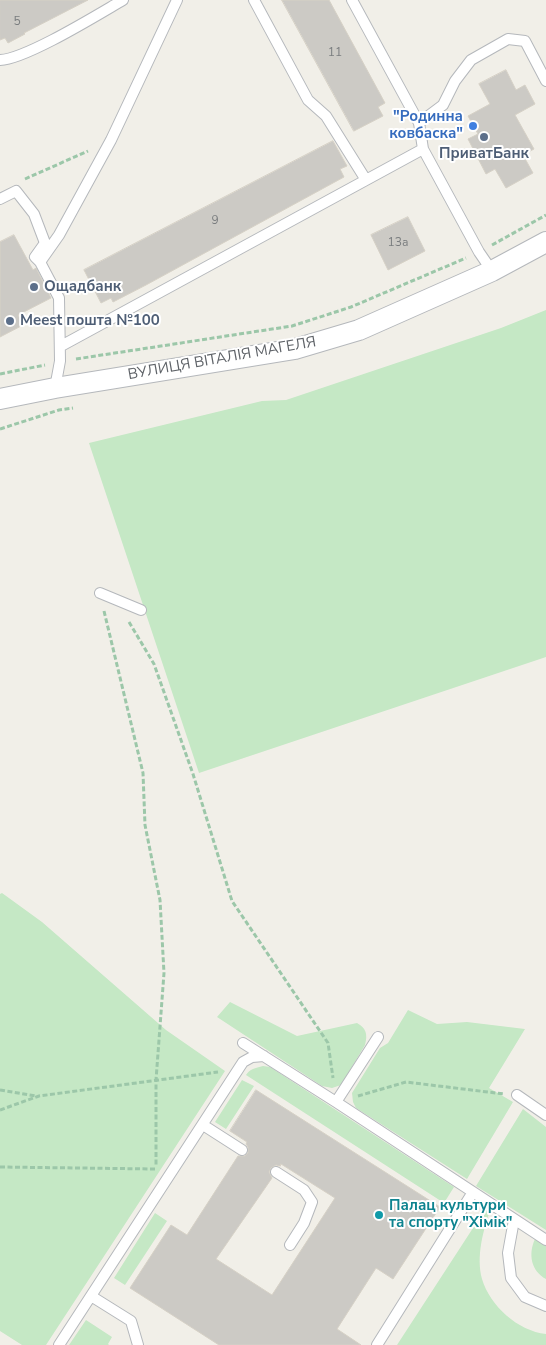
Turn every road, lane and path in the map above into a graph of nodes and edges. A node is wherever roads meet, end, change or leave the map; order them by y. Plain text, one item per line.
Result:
1 (123, 0) edge
2 (177, 0) edge
3 (254, 0) edge
4 (352, 0) edge
5 (0, 60) edge
6 (546, 81) edge
7 (419, 123) junction
8 (111, 140) junction
9 (423, 149) junction
10 (366, 180) junction
11 (16, 190) junction
12 (0, 199) edge
13 (546, 215) edge
14 (546, 242) edge
15 (479, 252) junction
16 (40, 262) junction
17 (492, 272) junction
18 (60, 346) junction
19 (60, 361) junction
20 (0, 374) edge
21 (55, 388) junction
22 (0, 399) edge
23 (100, 593) joint
24 (141, 610) dead end
25 (128, 620) dead end
26 (378, 1037) dead end
27 (243, 1043) dead end
28 (265, 1056) junction
29 (242, 1062) junction
30 (156, 1080) junction
31 (0, 1090) edge
32 (517, 1095) joint
33 (39, 1096) junction
34 (336, 1102) junction
35 (0, 1110) edge
36 (546, 1115) edge
37 (203, 1125) junction
38 (242, 1150) dead end
39 (0, 1167) edge
40 (156, 1169) junction
41 (276, 1172) dead end
42 (168, 1178) junction
43 (473, 1192) junction
44 (514, 1220) junction
45 (546, 1240) edge
46 (290, 1245) dead end
47 (91, 1296) junction
48 (546, 1306) edge
49 (59, 1345) edge
50 (138, 1345) edge
51 (377, 1345) edge

1 - 5 lane
2 - 8 lane
3 - 10 lane
4 - 7 lane
6 - 7 lane
7 - 9 lane
8 - 11 path
8 - 16 lane
9 - 10 lane
9 - 15 lane
10 - 18 lane
11 - 12 lane
11 - 16 lane
13 - 15 path
14 - 17 street, ВУЛИЦЯ ВІТАЛІЯ МАГЕЛЯ
15 - 17 lane
15 - 19 path
16 - 18 lane
17 - 21 street, ВУЛИЦЯ ВІТАЛІЯ МАГЕЛЯ
18 - 19 lane
19 - 20 path
19 - 21 lane
21 - 22 street, ВУЛИЦЯ ВІТАЛІЯ МАГЕЛЯ
23 - 24 lane
23 - 30 path
25 - 34 path
26 - 34 lane
27 - 28 lane
28 - 29 lane
28 - 34 lane
29 - 30 path
29 - 37 lane
30 - 33 path
30 - 40 path
31 - 33 path
32 - 34 path
32 - 36 lane
33 - 35 path
34 - 43 lane
37 - 38 lane
37 - 42 lane
39 - 40 path
40 - 42 path
41 - 46 lane
42 - 47 lane
43 - 44 lane
43 - 51 lane
44 - 45 lane
44 - 48 lane
47 - 49 lane
47 - 50 lane

